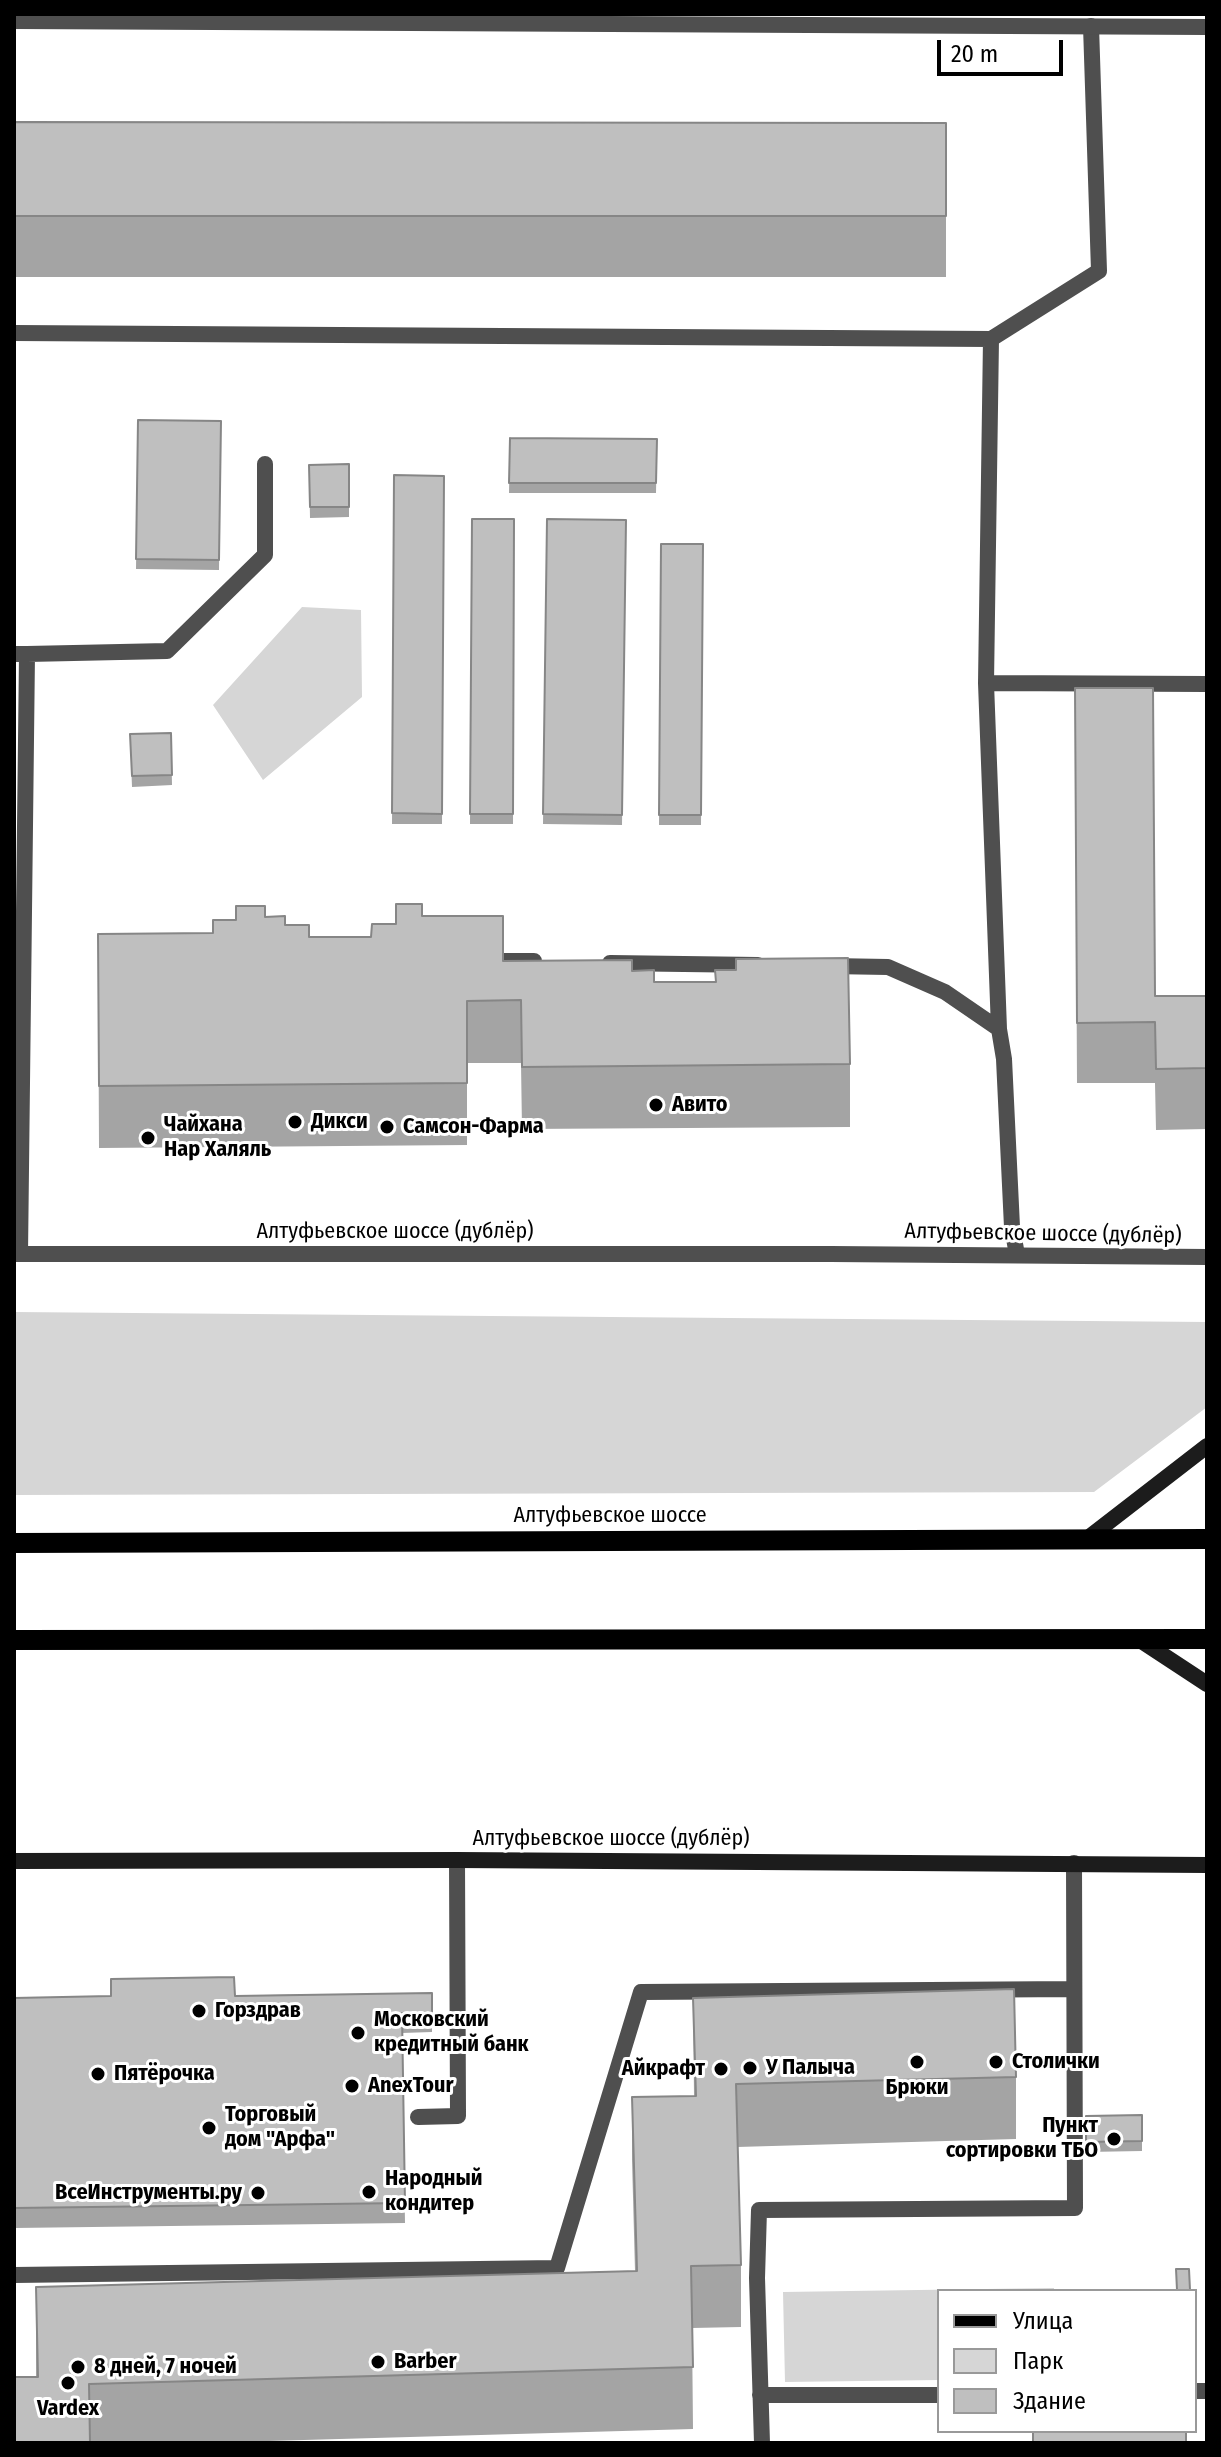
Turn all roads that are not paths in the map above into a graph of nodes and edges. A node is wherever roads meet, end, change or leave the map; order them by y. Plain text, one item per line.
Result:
1 (80, 18) edge
2 (14, 21) edge
3 (1091, 26) junction
4 (1207, 27) edge
5 (14, 333) edge
6 (991, 339) junction
7 (265, 464) dead end
8 (21, 654) edge
9 (986, 683) junction
10 (1207, 684) edge
11 (459, 960) edge
12 (554, 962) edge
13 (586, 962) edge
14 (776, 965) edge
15 (808, 966) edge
16 (999, 1029) junction
17 (17, 1254) edge
18 (1017, 1255) junction
19 (1207, 1257) edge
20 (1207, 1446) edge
21 (1088, 1538) junction
22 (1207, 1539) edge
23 (14, 1543) edge
24 (1137, 1638) junction
25 (1207, 1639) edge
26 (14, 1640) edge
27 (1207, 1684) edge
28 (457, 1860) junction
29 (14, 1861) edge
30 (1074, 1863) junction
31 (1207, 1865) edge
32 (1074, 1989) junction
33 (418, 2117) dead end
34 (14, 2275) edge
35 (760, 2395) junction
36 (937, 2395) edge
37 (762, 2443) edge

1 - 2 street
1 - 3 street
3 - 4 street
3 - 6 street
5 - 6 street
6 - 9 street
7 - 8 street
8 - 17 street
9 - 10 street
9 - 16 street
11 - 12 street
13 - 14 street
15 - 16 street
16 - 18 street
17 - 18 street, Алтуфьевское шоссе (дублёр)
18 - 19 street, Алтуфьевское шоссе (дублёр)
20 - 21 main road
21 - 22 main road, Алтуфьевское шоссе
21 - 23 main road, Алтуфьевское шоссе
24 - 25 main road
24 - 26 main road
24 - 27 main road
28 - 29 main road, Алтуфьевское шоссе (дублёр)
28 - 30 main road, Алтуфьевское шоссе (дублёр)
28 - 33 street
30 - 31 main road, Алтуфьевское шоссе (дублёр)
30 - 32 street
32 - 34 street
32 - 35 street
35 - 36 street
35 - 37 street

